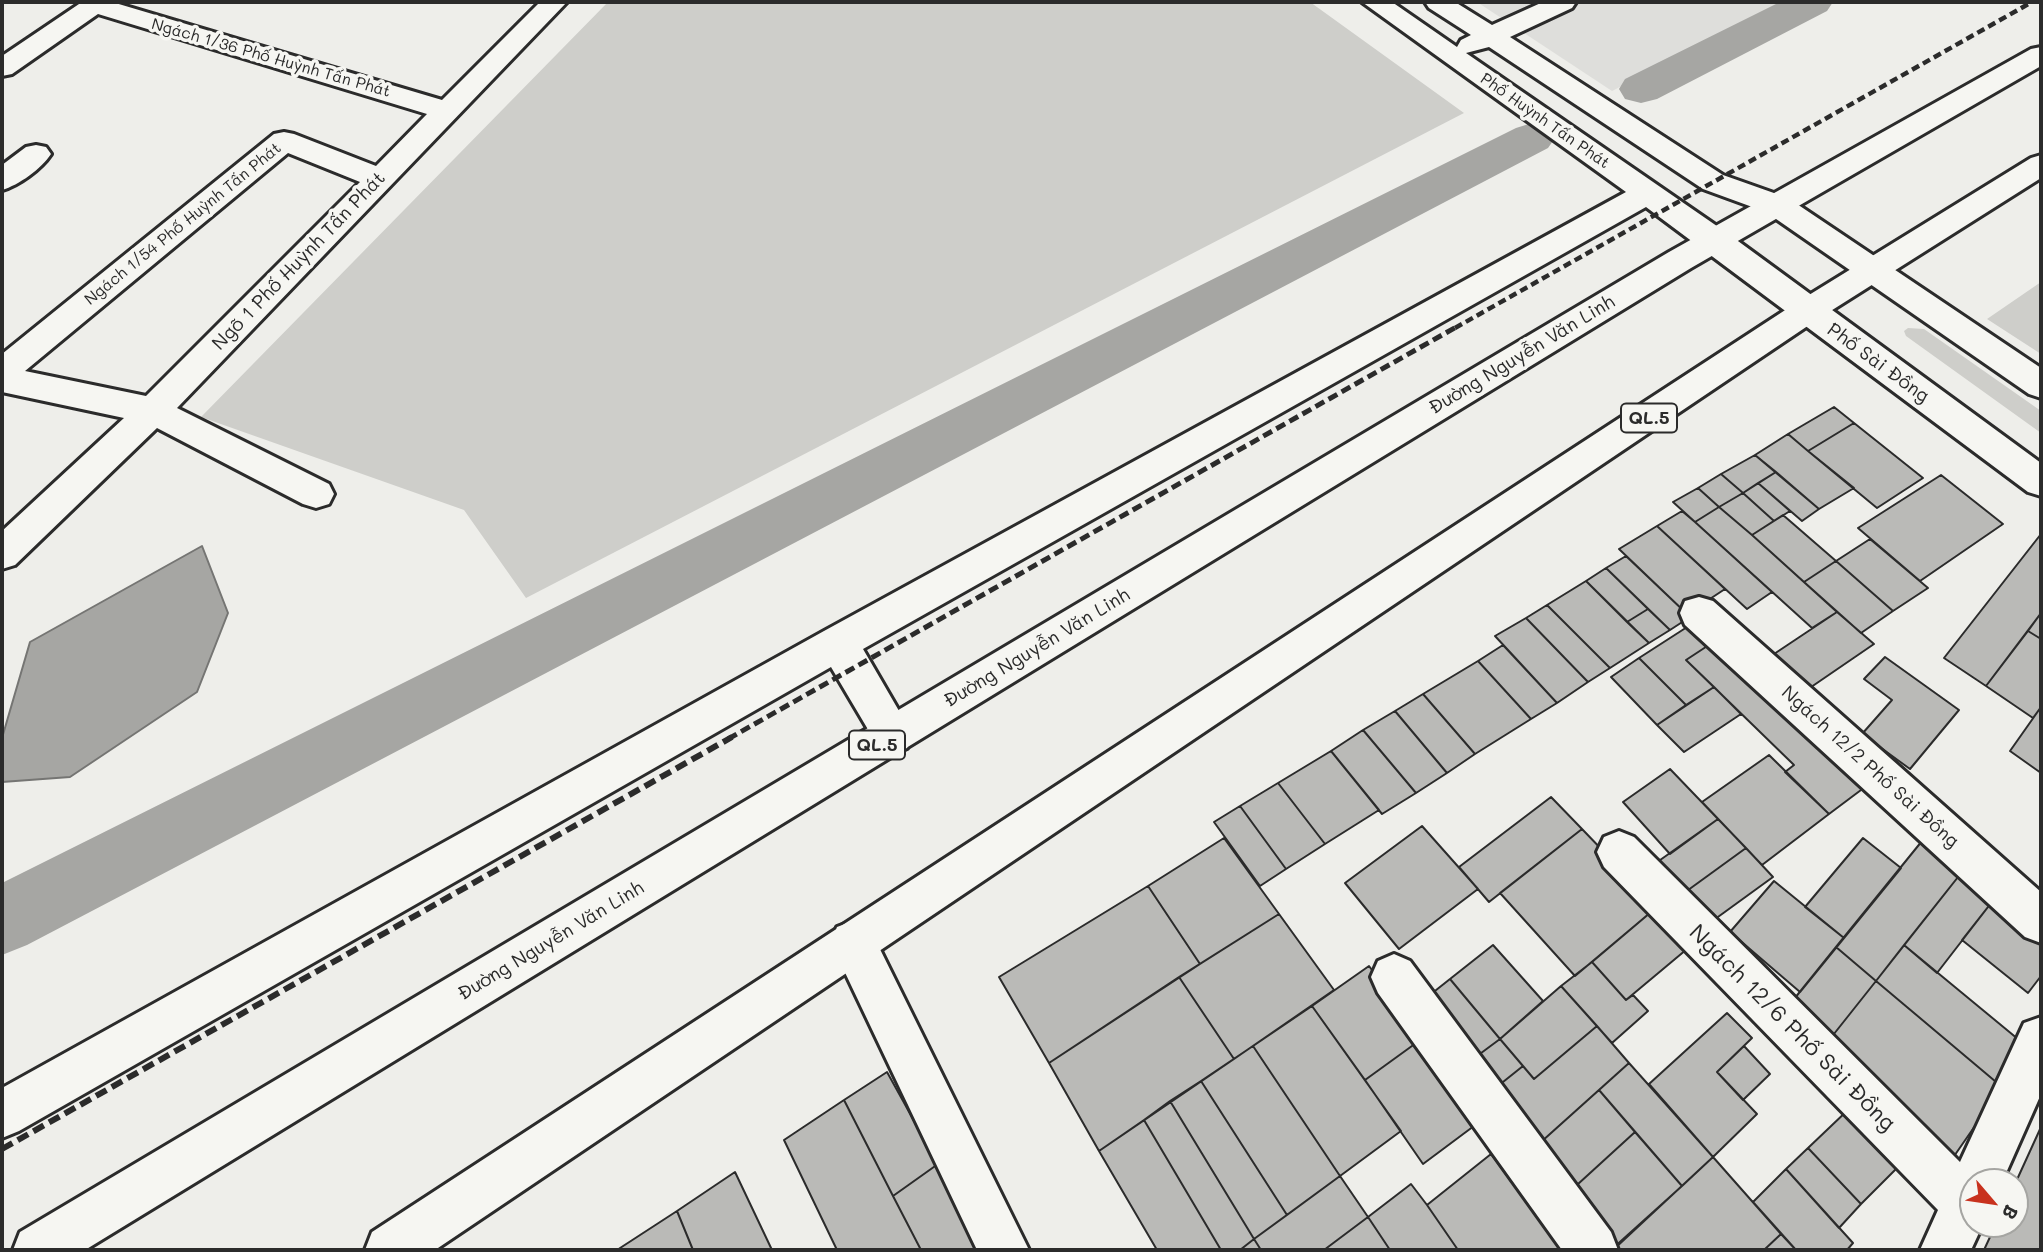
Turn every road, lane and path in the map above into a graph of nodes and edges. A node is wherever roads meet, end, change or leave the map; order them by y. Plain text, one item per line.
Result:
1 (554, 2) edge
2 (1374, 2) edge
3 (1437, 2) edge
4 (1563, 2) edge
5 (97, 3) edge
6 (1489, 36) junction
7 (1451, 55) junction
8 (2041, 55) edge
9 (2, 68) edge
10 (447, 111) junction
11 (36, 154) dead end
12 (2041, 165) edge
13 (381, 179) junction
14 (2, 180) edge
15 (1648, 193) junction
16 (1777, 205) junction
17 (1716, 241) junction
18 (1871, 270) junction
19 (1807, 311) junction
20 (2, 372) edge
21 (2, 379) edge
22 (2041, 386) edge
23 (153, 411) junction
24 (2041, 482) edge
25 (316, 494) dead end
26 (2, 554) edge
27 (1699, 613) dead end
28 (838, 643) junction
29 (894, 735) junction
30 (1619, 852) dead end
31 (2041, 922) edge
32 (853, 943) junction
33 (1394, 977) dead end
34 (2041, 1040) edge
35 (2, 1114) edge
36 (1983, 1168) edge
37 (1959, 1179) edge
38 (1959, 1220) edge
39 (38, 1250) edge
40 (390, 1250) edge
41 (1004, 1250) edge
42 (1593, 1250) edge
43 (1945, 1250) edge

1 - 10 main road, Ngõ 1 Phố Huỳnh Tấn Phát
2 - 7 main road, Phố Huỳnh Tấn Phát
3 - 6 main road, Phố Huỳnh Tấn Phát
4 - 6 main road
5 - 9 main road
5 - 10 main road, Ngách 1/36 Phố Huỳnh Tấn Phát
6 - 7 main road
6 - 16 main road, Phố Huỳnh Tấn Phát
7 - 15 main road, Phố Huỳnh Tấn Phát
8 - 16 main road, Đường Nguyễn Văn Linh / QL.5
10 - 13 main road, Ngõ 1 Phố Huỳnh Tấn Phát
11 - 14 main road
12 - 18 main road, QL.5
13 - 20 main road, Ngách 1/54 Phố Huỳnh Tấn Phát
13 - 23 main road, Ngõ 1 Phố Huỳnh Tấn Phát
15 - 17 main road, Phố Huỳnh Tấn Phát
15 - 28 main road
16 - 17 main road, Đường Nguyễn Văn Linh / QL.5
16 - 18 main road, Phố Huỳnh Tấn Phát
17 - 19 main road, Phố Sài Đồng
17 - 29 main road, Đường Nguyễn Văn Linh / QL.5
18 - 19 main road, QL.5
18 - 22 main road
19 - 24 main road, Phố Sài Đồng
19 - 32 main road, QL.5
21 - 23 main road
23 - 25 main road
23 - 26 main road, Ngõ 1 Phố Huỳnh Tấn Phát
27 - 31 main road, Ngách 12/2 Phố Sài Đồng
28 - 29 main road
28 - 35 main road
29 - 39 main road, Đường Nguyễn Văn Linh / QL.5
30 - 37 main road, Ngách 12/6 Phố Sài Đồng
32 - 40 main road, QL.5
32 - 41 main road
33 - 42 main road
34 - 36 main road
38 - 43 main road

